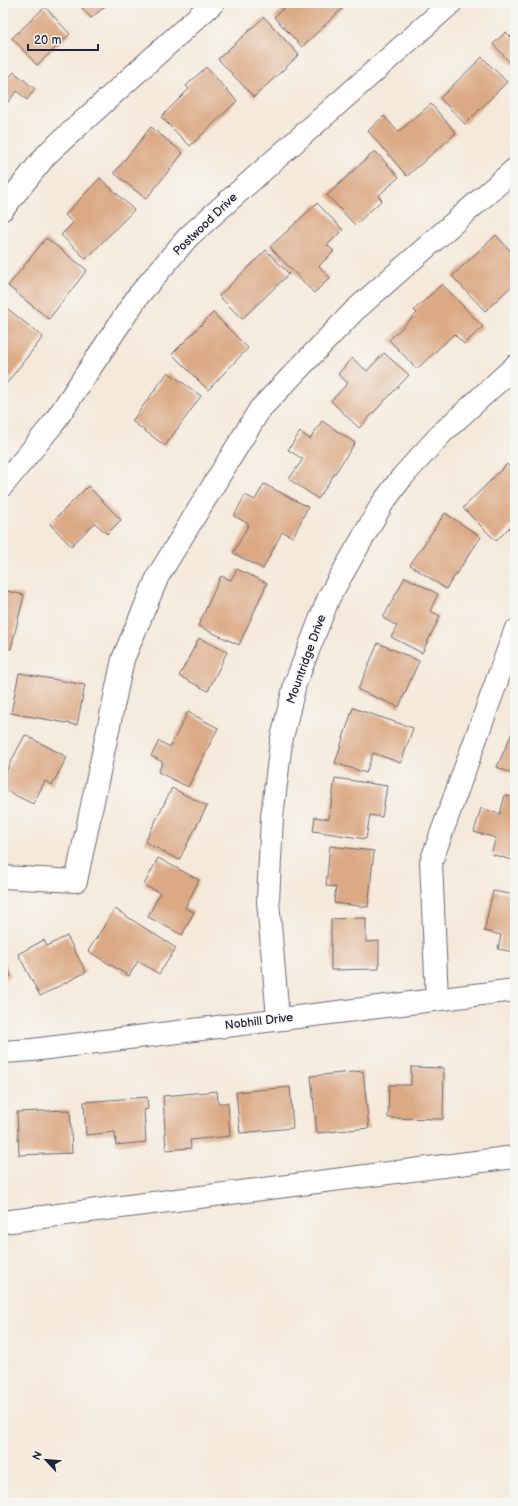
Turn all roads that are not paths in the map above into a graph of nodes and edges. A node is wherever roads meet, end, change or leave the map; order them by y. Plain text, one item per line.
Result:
1 (213, 3) edge
2 (451, 3) edge
3 (515, 169) edge
4 (3, 209) edge
5 (515, 366) edge
6 (3, 485) edge
7 (515, 631) edge
8 (3, 878) edge
9 (515, 990) edge
10 (438, 999) junction
11 (278, 1018) junction
12 (3, 1052) edge
13 (515, 1157) edge
14 (3, 1222) edge

1 - 4 street
2 - 6 street, Postwood Drive
3 - 8 street
5 - 11 street, Mountridge Drive
7 - 10 street
9 - 10 street, Nobhill Drive
10 - 11 street, Nobhill Drive
11 - 12 street, Nobhill Drive
13 - 14 street

